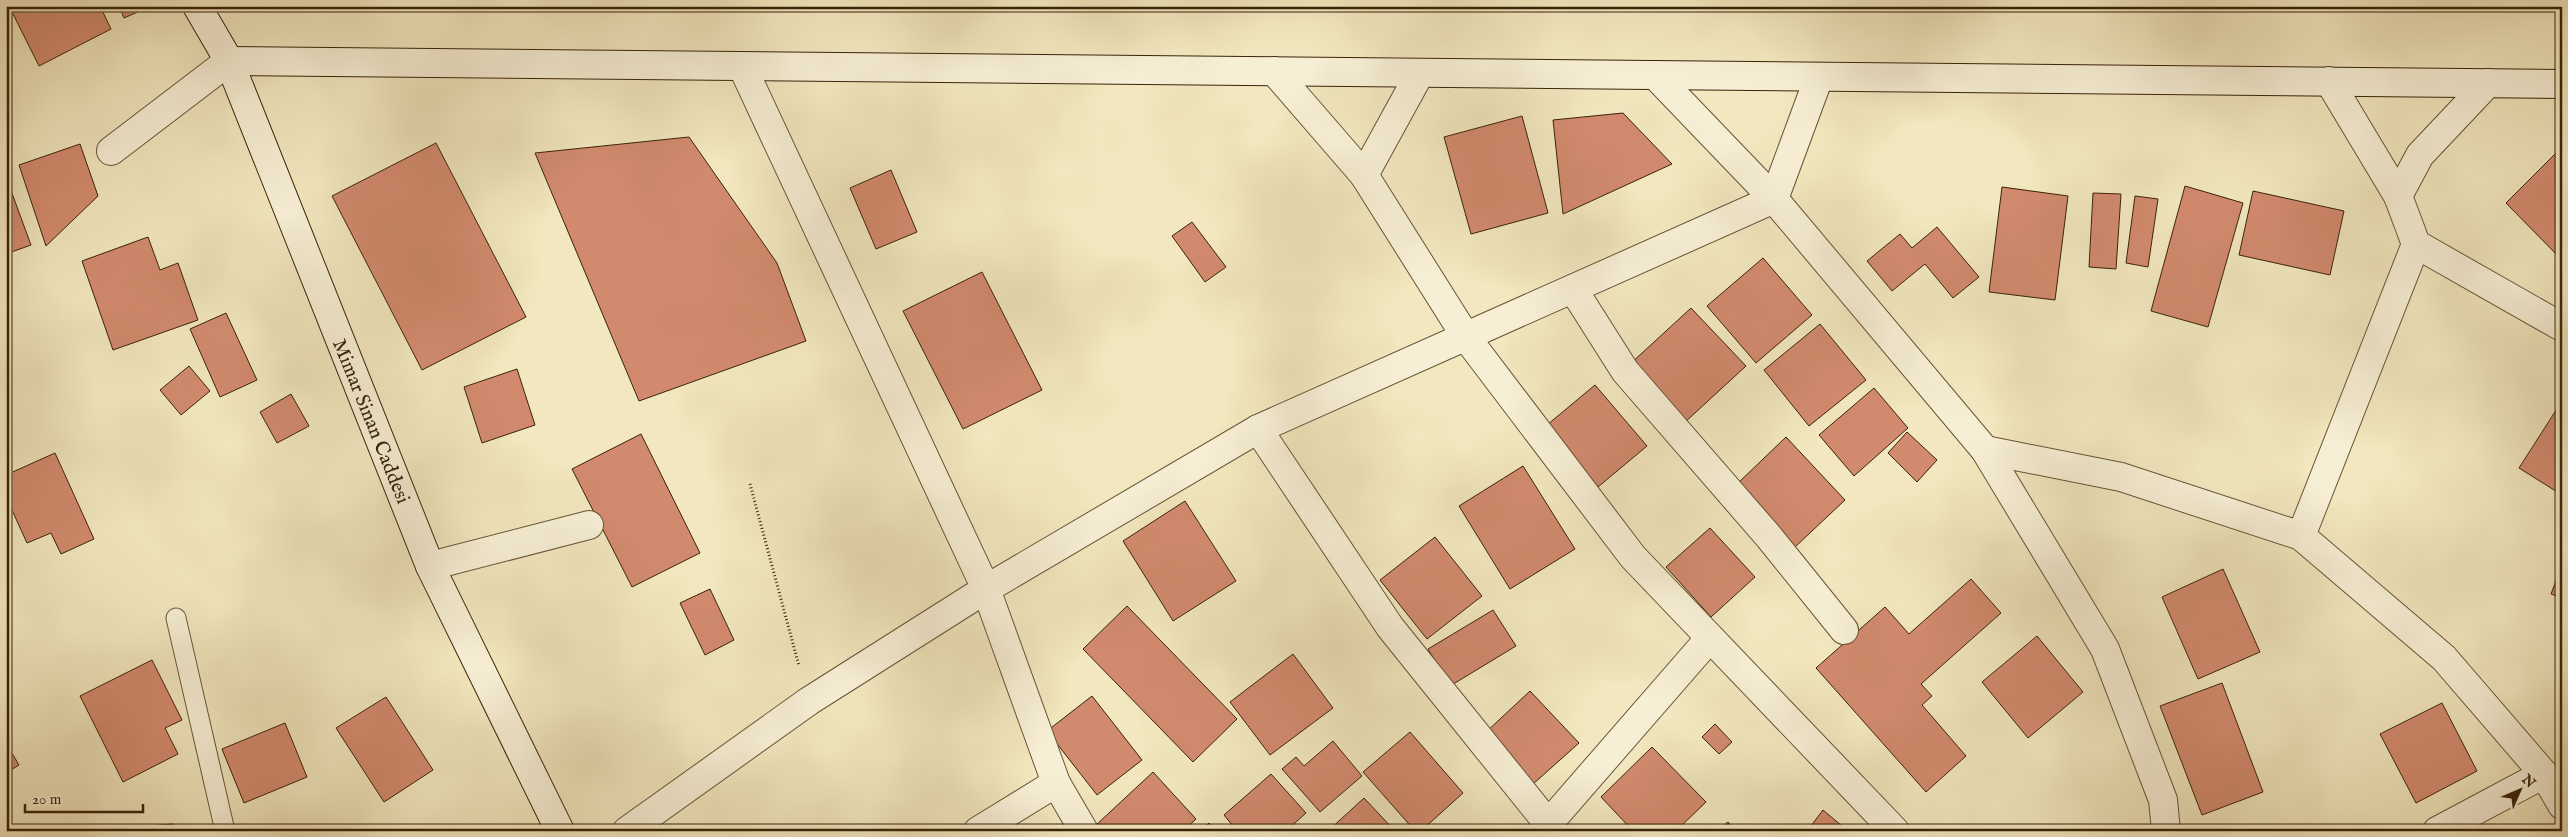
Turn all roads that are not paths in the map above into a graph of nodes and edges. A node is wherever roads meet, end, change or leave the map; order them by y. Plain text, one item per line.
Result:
1 (197, 6) edge
2 (229, 61) junction
3 (742, 66) junction
4 (1274, 71) junction
5 (1420, 72) junction
6 (1655, 75) junction
7 (1819, 76) junction
8 (2329, 81) junction
9 (2488, 83) junction
10 (2562, 84) edge
11 (111, 151) dead end
12 (1364, 175) junction
13 (2398, 196) junction
14 (1774, 199) junction
15 (2416, 244) junction
16 (1573, 289) junction
17 (2562, 327) edge
18 (1466, 337) junction
19 (1258, 429) junction
20 (1985, 450) junction
21 (589, 525) dead end
22 (2301, 536) junction
23 (430, 566) junction
24 (986, 589) junction
25 (176, 618) dead end
26 (1844, 630) dead end
27 (1709, 639) junction
28 (2544, 774) junction
29 (1056, 783) junction
30 (2562, 805) edge
31 (1549, 829) edge
32 (225, 831) edge
33 (560, 831) edge
34 (627, 831) edge
35 (978, 831) edge
36 (1084, 831) edge
37 (1894, 831) edge
38 (2166, 831) edge
39 (2437, 831) edge

1 - 2 street, Mimar Sinan Caddesi
2 - 3 street
2 - 11 street
2 - 23 street, Mimar Sinan Caddesi
3 - 4 street
3 - 24 street
4 - 5 street
4 - 12 street
5 - 6 street
5 - 12 street
6 - 7 street
6 - 14 street
7 - 8 street
7 - 14 street
8 - 9 street
8 - 13 street
9 - 10 street
9 - 13 street
12 - 18 street
13 - 15 street
14 - 16 street
14 - 20 street
15 - 17 street
15 - 22 street
16 - 18 street
16 - 26 street
18 - 19 street
18 - 27 street
19 - 24 street
19 - 31 street
20 - 22 street
20 - 38 street
21 - 23 street
22 - 28 street
23 - 33 street, Mimar Sinan Caddesi
24 - 29 street
24 - 34 street
25 - 32 lane
27 - 31 street
27 - 37 street
28 - 30 street
28 - 39 street
29 - 35 street
29 - 36 street

